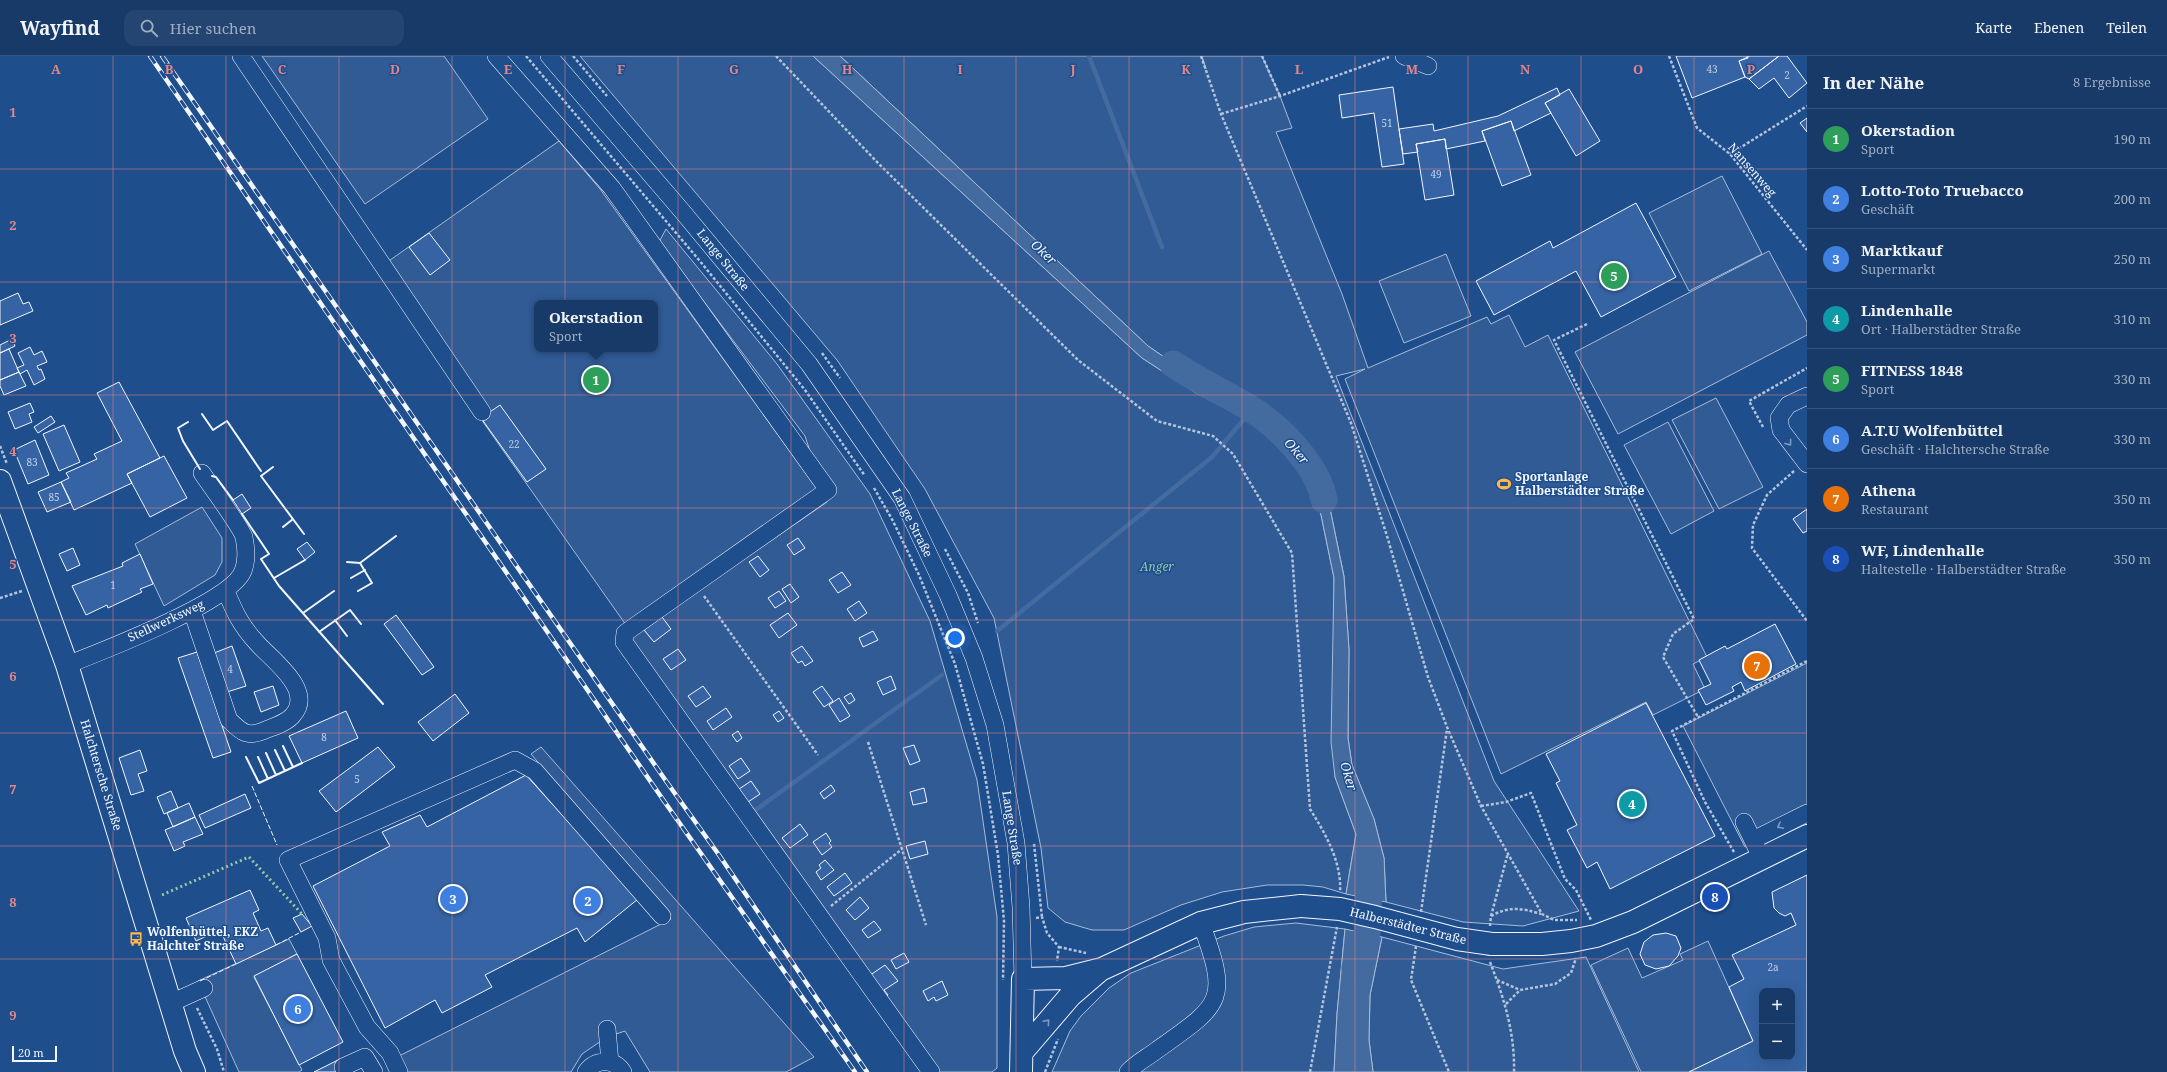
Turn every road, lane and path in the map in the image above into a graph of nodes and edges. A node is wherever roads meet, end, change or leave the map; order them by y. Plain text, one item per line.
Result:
1 (241, 56) edge
2 (496, 56) edge
3 (549, 56) edge
4 (776, 56) edge
5 (1201, 56) edge
6 (1262, 56) edge
7 (1394, 56) edge
8 (1404, 56) edge
9 (1668, 56) edge
10 (1428, 66) dead end
11 (1280, 96) junction
12 (1807, 106) edge
13 (1221, 114) junction
14 (1730, 154) junction
15 (1807, 250) edge
16 (1587, 324) dead end
17 (1807, 396) edge
18 (482, 412) dead end
19 (1806, 463) edge
20 (202, 473) dead end
21 (0, 481) edge
22 (695, 584) junction
23 (226, 591) junction
24 (192, 611) junction
25 (1807, 622) edge
26 (1807, 661) edge
27 (68, 665) junction
28 (1698, 717) junction
29 (1447, 727) junction
30 (868, 742) dead end
31 (818, 755) dead end
32 (1481, 806) junction
33 (1807, 813) edge
34 (1744, 822) dead end
35 (1807, 836) edge
36 (902, 849) junction
37 (1758, 850) junction
38 (1743, 868) junction
39 (1339, 900) dead end
40 (1542, 914) junction
41 (820, 915) junction
42 (662, 916) dead end
43 (1491, 916) dead end
44 (1420, 917) dead end
45 (1022, 919) junction
46 (1580, 920) dead end
47 (1004, 921) dead end
48 (1337, 921) dead end
49 (1586, 922) dead end
50 (1201, 923) junction
51 (926, 925) dead end
52 (1416, 941) dead end
53 (1578, 952) dead end
54 (1102, 969) junction
55 (1055, 978) junction
56 (1023, 979) junction
57 (1497, 980) dead end
58 (204, 988) dead end
59 (1520, 990) junction
60 (171, 1003) junction
61 (607, 1029) dead end
62 (1062, 1032) dead end
63 (1021, 1062) edge
64 (343, 1067) dead end
65 (616, 1067) edge
66 (194, 1072) edge
67 (374, 1072) edge
68 (399, 1072) edge
69 (586, 1072) edge
70 (931, 1072) edge
71 (1045, 1072) edge
72 (1128, 1072) edge
73 (1310, 1072) edge
74 (1449, 1072) edge
75 (1514, 1072) edge

1 - 18 street
2 - 22 street
3 - 45 street, Lange Straße
4 - 39 path
5 - 13 path
6 - 11 path
7 - 11 path
8 - 10 street
9 - 14 path, Nansenweg
11 - 13 path
12 - 14 path
13 - 29 path
14 - 15 path, Nansenweg
16 - 28 path
17 -> 19 street
19 - 25 path
20 - 23 street, Stellwerksweg
21 - 27 main road, Halchtersche Straße
22 - 31 path
22 - 41 street
23 - 24 street, Stellwerksweg
23 - 24 street
24 - 27 street, Stellwerksweg
26 - 28 path
27 - 60 main road, Halchtersche Straße
28 - 38 path
29 - 32 path
29 - 44 path
30 - 36 path
32 - 40 path
32 - 49 path
33 -> 37 street
34 - 37 street
35 - 37 main road, Halberstädter Straße
36 - 41 path
36 - 51 path
37 - 38 main road, Halberstädter Straße
38 - 50 main road, Halberstädter Straße, bridge
40 - 43 path
40 - 46 path
41 - 70 street
42 - 68 street
45 - 47 path
45 - 55 path
45 - 56 street, Lange Straße
48 - 73 path
50 - 54 main road, Halberstädter Straße
50 - 72 street
52 - 74 path
53 - 59 path
54 - 55 main road, Halberstädter Straße
63 -> 54 main road
55 - 56 main road, Halberstädter Straße
56 - 63 main road, Lange Straße
57 - 59 path
58 - 60 street
59 - 75 path
60 - 66 main road, Halchtersche Straße
61 - 65 street
62 - 71 path
64 - 67 street
65 - 69 street

